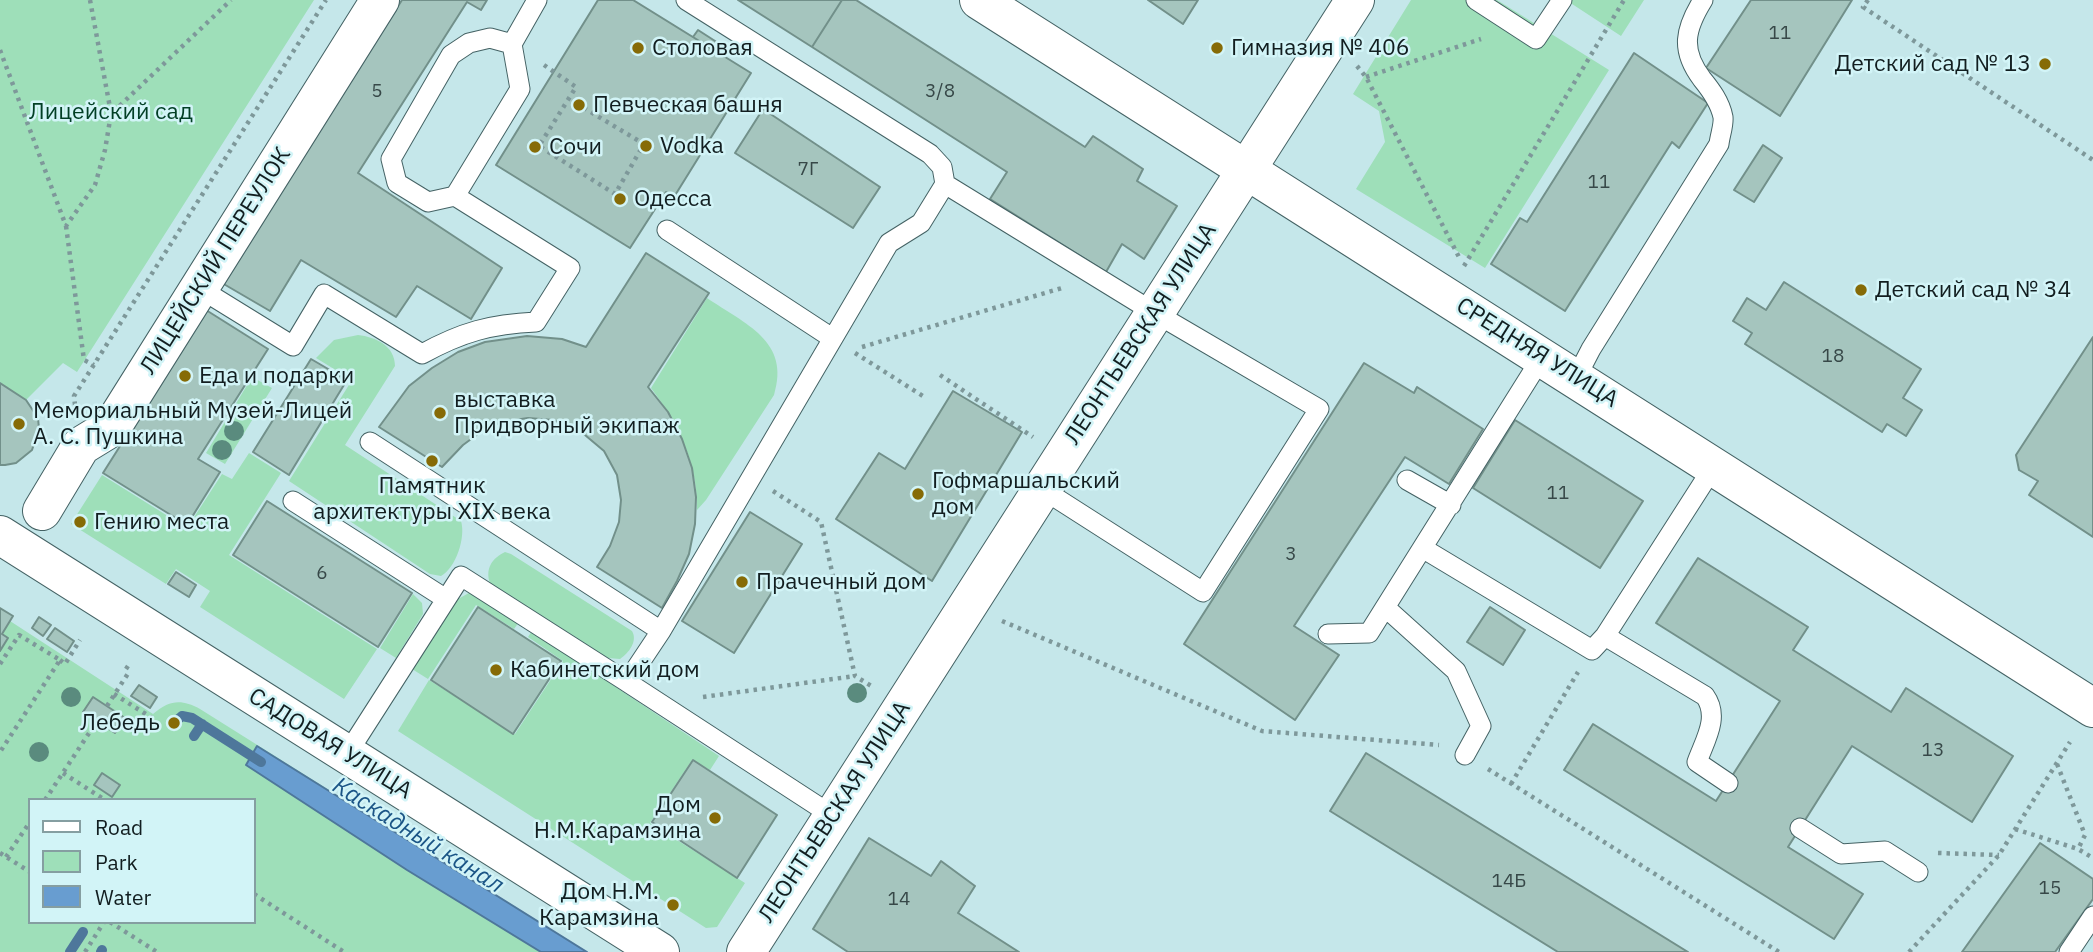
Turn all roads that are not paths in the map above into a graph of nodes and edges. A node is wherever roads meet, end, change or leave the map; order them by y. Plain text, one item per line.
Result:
1 (380, 0) edge
2 (537, 0) edge
3 (687, 0) edge
4 (979, 0) edge
5 (1355, 0) edge
6 (1476, 0) edge
7 (1562, 0) edge
8 (1703, 0) edge
9 (512, 44) junction
10 (1247, 169) junction
11 (946, 184) junction
12 (454, 196) junction
13 (667, 230) dead end
14 (199, 288) junction
15 (1155, 313) junction
16 (832, 338) junction
17 (1542, 356) junction
18 (1576, 378) junction
19 (370, 442) dead end
20 (1714, 466) junction
21 (1407, 480) dead end
22 (1042, 489) junction
23 (293, 501) dead end
24 (1451, 505) junction
25 (42, 511) dead end
26 (0, 536) edge
27 (1424, 549) junction
28 (446, 599) junction
29 (1386, 608) junction
30 (661, 631) junction
31 (1328, 634) dead end
32 (1598, 643) junction
33 (627, 682) junction
34 (2093, 708) edge
35 (347, 754) junction
36 (1465, 755) road end
37 (1728, 783) dead end
38 (833, 816) junction
39 (1800, 828) dead end
40 (1918, 872) dead end
41 (2093, 916) edge
42 (660, 952) edge
43 (746, 952) edge
44 (2069, 952) edge

1 - 14 street, ЛИЦЕЙСКИЙ ПЕРЕУЛОК
2 - 9 lane
3 - 11 lane
4 - 10 street, СРЕДНЯЯ УЛИЦА
5 - 10 street, ЛЕОНТЬЕВСКАЯ УЛИЦА
6 - 7 lane
8 - 18 lane
9 - 12 lane
9 - 12 lane
10 - 15 street, ЛЕОНТЬЕВСКАЯ УЛИЦА
10 - 17 street, СРЕДНЯЯ УЛИЦА
11 - 15 lane
11 - 16 lane
12 - 14 lane
13 - 16 lane
14 - 25 street, ЛИЦЕЙСКИЙ ПЕРЕУЛОК
15 - 22 street, ЛЕОНТЬЕВСКАЯ УЛИЦА
15 - 22 lane
16 - 30 lane
17 - 18 street, СРЕДНЯЯ УЛИЦА
17 - 24 lane
18 - 20 street, СРЕДНЯЯ УЛИЦА
19 - 30 lane
20 - 32 lane
20 - 34 street, СРЕДНЯЯ УЛИЦА
21 - 24 lane
22 - 38 street, ЛЕОНТЬЕВСКАЯ УЛИЦА
23 - 28 lane
24 - 27 lane
26 - 35 street, САДОВАЯ УЛИЦА
27 - 29 lane
27 - 32 lane
28 - 33 lane
28 - 35 lane
29 - 31 lane
29 - 36 lane
30 - 33 lane
32 - 37 lane
33 - 38 lane
35 - 42 street, САДОВАЯ УЛИЦА
38 - 43 street, ЛЕОНТЬЕВСКАЯ УЛИЦА
39 - 40 lane
41 - 44 lane

